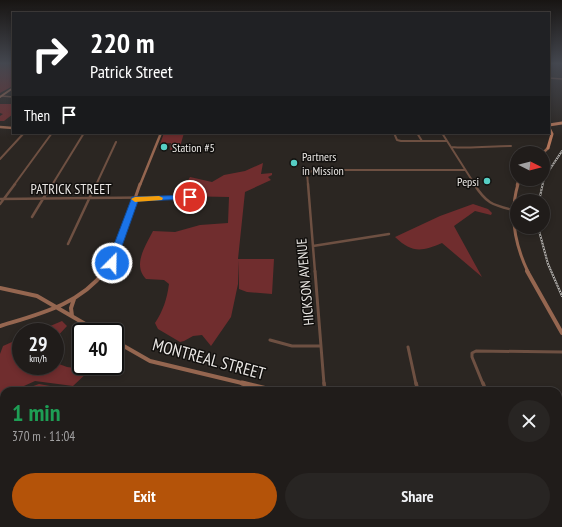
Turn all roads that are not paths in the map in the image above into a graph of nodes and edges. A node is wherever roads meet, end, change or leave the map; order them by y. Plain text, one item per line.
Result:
1 (11, 90) edge
2 (0, 96) edge
3 (12, 97) edge
4 (562, 122) edge
5 (550, 124) edge
6 (0, 128) edge
7 (12, 128) edge
8 (550, 130) edge
9 (23, 134) edge
10 (51, 134) edge
11 (83, 134) edge
12 (161, 134) edge
13 (394, 134) edge
14 (418, 134) edge
15 (442, 134) edge
16 (548, 134) edge
17 (551, 137) junction
18 (422, 141) junction
19 (446, 141) junction
20 (116, 142) dead end
21 (510, 146) edge
22 (549, 146) edge
23 (450, 147) junction
24 (0, 159) edge
25 (465, 170) junction
26 (190, 197) dead end
27 (0, 199) edge
28 (4, 199) junction
29 (44, 199) junction
30 (89, 199) junction
31 (135, 199) junction
32 (0, 204) edge
33 (510, 209) edge
34 (32, 217) dead end
35 (390, 234) dead end
36 (514, 234) edge
37 (68, 244) dead end
38 (313, 246) junction
39 (0, 288) edge
40 (74, 299) junction
41 (57, 307) junction
42 (72, 316) junction
43 (84, 323) edge
44 (0, 326) edge
45 (562, 333) edge
46 (270, 340) dead end
47 (124, 346) edge
48 (321, 346) junction
49 (408, 347) dead end
50 (562, 352) edge
51 (257, 387) edge
52 (325, 387) edge
53 (417, 387) edge
54 (484, 387) edge

1 - 2 main road
2 - 3 street
4 - 5 main road
6 - 7 main road
8 - 17 main road
9 - 24 street
10 - 28 street
11 - 29 street
12 - 31 main road
13 - 18 street
14 - 18 street
15 - 19 street
16 - 17 main road
17 - 22 main road
18 - 19 street
19 - 23 street
20 - 30 street
21 - 23 street
23 - 25 street
25 - 33 street
25 - 38 street, HICKSON AVENUE
26 - 31 street, PATRICK STREET
27 - 28 street, PATRICK STREET
28 - 29 street, PATRICK STREET
28 - 32 street
29 - 30 street, PATRICK STREET
29 - 34 street
30 - 31 street, PATRICK STREET
30 - 37 street
31 - 40 main road
35 - 38 street
36 - 45 main road
38 - 48 street, HICKSON AVENUE
39 - 41 main road
40 - 41 main road
40 - 42 main road
41 - 42 main road
41 - 44 main road
42 - 43 main road
46 - 48 street
47 - 51 main road, MONTREAL STREET
48 - 52 street, HICKSON AVENUE
49 - 53 street
50 - 54 street

